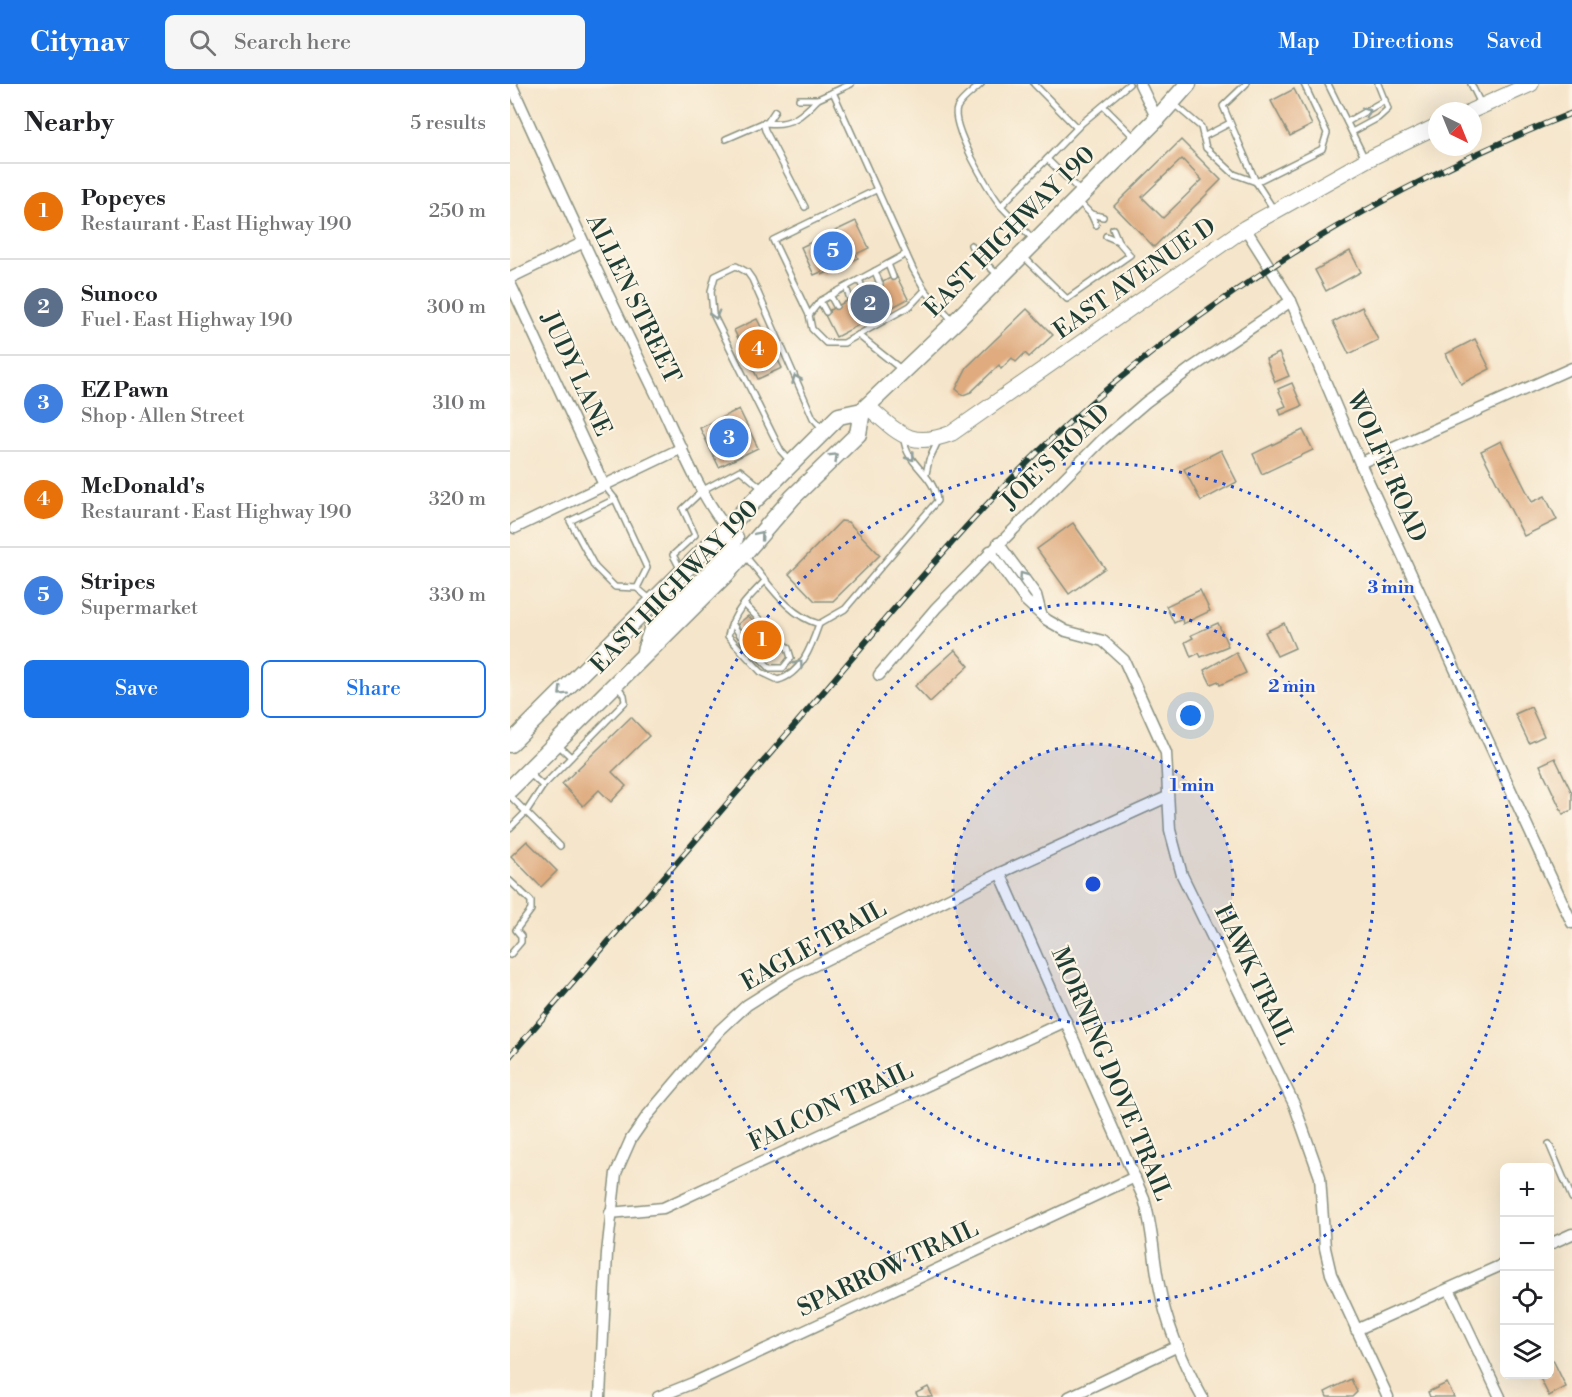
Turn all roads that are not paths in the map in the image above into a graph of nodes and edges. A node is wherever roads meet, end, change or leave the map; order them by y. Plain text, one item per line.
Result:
1 (511, 84) edge
2 (850, 84) edge
3 (981, 84) edge
4 (1034, 84) edge
5 (1129, 84) edge
6 (1140, 84) edge
7 (1188, 84) edge
8 (1246, 84) edge
9 (1304, 84) edge
10 (1328, 84) edge
11 (1378, 84) edge
12 (1471, 84) edge
13 (1530, 84) edge
14 (832, 93) junction
15 (799, 99) dead end
16 (818, 99) junction
17 (1385, 100) junction
18 (1172, 102) junction
19 (1475, 102) edge
20 (1103, 106) junction
21 (1482, 106) edge
22 (775, 111) dead end
23 (1157, 118) junction
24 (1347, 122) junction
25 (765, 123) junction
26 (1230, 123) junction
27 (1077, 128) junction
28 (1428, 130) edge
29 (1352, 132) junction
30 (1203, 136) junction
31 (726, 139) dead end
32 (1137, 139) junction
33 (1047, 159) junction
34 (1366, 160) junction
35 (1256, 182) junction
36 (876, 190) junction
37 (1079, 197) junction
38 (1001, 206) junction
39 (805, 207) dead end
40 (1274, 210) junction
41 (1091, 214) junction
42 (1103, 218) dead end
43 (1096, 225) dead end
44 (1245, 228) junction
45 (1113, 229) dead end
46 (1106, 236) dead end
47 (1118, 241) junction
48 (1035, 242) junction
49 (582, 243) junction
50 (971, 245) dead end
51 (906, 254) junction
52 (1022, 255) junction
53 (888, 264) junction
54 (875, 271) junction
55 (893, 277) dead end
56 (1000, 277) junction
57 (510, 279) edge
58 (859, 280) junction
59 (510, 283) edge
60 (880, 284) dead end
61 (846, 287) junction
62 (925, 290) junction
63 (865, 291) dead end
64 (830, 295) junction
65 (850, 299) dead end
66 (820, 300) junction
67 (1291, 302) junction
68 (836, 306) dead end
69 (892, 308) dead end
70 (826, 312) dead end
71 (895, 314) junction
72 (808, 315) junction
73 (877, 316) dead end
74 (863, 323) dead end
75 (880, 323) junction
76 (955, 323) junction
77 (867, 330) junction
78 (847, 331) dead end
79 (838, 336) dead end
80 (855, 337) junction
81 (841, 343) junction
82 (1572, 368) edge
83 (904, 371) junction
84 (865, 409) junction
85 (824, 430) junction
86 (904, 437) junction
87 (939, 438) junction
88 (682, 448) junction
89 (792, 462) junction
90 (1360, 463) junction
91 (927, 474) junction
92 (603, 483) junction
93 (704, 490) junction
94 (764, 490) junction
95 (615, 499) junction
96 (726, 527) junction
97 (515, 528) dead end
98 (994, 547) junction
99 (744, 555) junction
100 (682, 572) junction
101 (765, 580) junction
102 (637, 588) junction
103 (652, 601) junction
104 (744, 603) junction
105 (731, 622) junction
106 (819, 624) junction
107 (644, 655) junction
108 (879, 675) dead end
109 (615, 684) junction
110 (556, 743) junction
111 (510, 744) edge
112 (571, 757) junction
113 (528, 771) junction
114 (543, 786) junction
115 (510, 789) edge
116 (510, 796) edge
117 (1167, 797) junction
118 (526, 812) junction
119 (510, 828) edge
120 (560, 846) dead end
121 (1000, 873) junction
122 (510, 881) edge
123 (1572, 923) edge
124 (510, 925) edge
125 (516, 930) junction
126 (510, 955) edge
127 (1066, 1021) junction
128 (1549, 1144) dead end
129 (1135, 1177) junction
130 (1572, 1198) edge
131 (610, 1213) junction
132 (1572, 1234) edge
133 (1554, 1242) edge
134 (1500, 1266) edge
135 (1449, 1289) junction
136 (1356, 1330) junction
137 (1178, 1346) junction
138 (600, 1397) edge
139 (658, 1397) edge
140 (1069, 1397) edge
141 (1202, 1397) edge
142 (1388, 1397) edge
143 (1500, 1397) edge

1 - 49 street, ALLEN STREET
2 - 14 lane
3 - 38 lane
4 - 27 lane
5 - 20 lane
6 - 23 street
7 - 18 main road, EAST HIGHWAY 190
8 - 26 lane
9 - 35 lane
10 - 24 lane
11 - 17 lane
12 - 19 lane
13 - 21 main road
14 - 16 lane
14 - 36 lane
15 - 16 lane
16 - 25 lane
24 -> 17 lane
17 - 29 lane
18 - 23 main road, EAST HIGHWAY 190
18 - 30 lane
20 - 27 lane
20 - 32 lane
22 - 25 lane
23 - 32 main road, EAST HIGHWAY 190
24 - 29 lane
25 - 31 lane
25 - 39 lane
26 - 30 lane
26 - 35 lane
27 - 33 lane
28 - 34 main road, EAST AVENUE D
29 - 34 lane
30 - 35 lane
32 - 37 main road, EAST HIGHWAY 190
33 - 37 lane
33 - 38 lane
34 - 40 main road, EAST AVENUE D
35 - 40 lane
36 - 51 lane
36 - 72 lane
37 - 41 lane
37 - 48 main road, EAST HIGHWAY 190
38 - 48 lane
40 - 44 main road, EAST AVENUE D
41 - 42 lane
41 - 43 lane
44 - 67 street, WOLFE ROAD
44 - 87 main road, EAST AVENUE D
45 - 47 lane
46 - 47 lane
47 - 52 lane
48 - 52 main road, EAST HIGHWAY 190
49 - 57 street
49 - 88 street, ALLEN STREET
50 - 56 lane
51 - 53 lane
51 - 62 lane
52 - 56 main road, EAST HIGHWAY 190
53 - 54 lane
53 - 55 lane
54 - 58 lane
54 - 60 lane
56 - 76 main road, EAST HIGHWAY 190
58 - 61 lane
58 - 63 lane
59 - 92 street, JUDY LANE
61 - 64 lane
61 - 65 lane
62 - 71 lane
62 - 76 lane
64 - 66 lane
64 - 68 lane
66 - 70 lane
66 - 72 lane
67 - 90 street, WOLFE ROAD
67 - 98 street, JOE'S ROAD
69 - 71 lane
71 - 75 lane
72 - 81 lane
73 - 75 lane
74 - 77 lane
75 - 77 lane
76 - 83 main road, EAST HIGHWAY 190
77 - 80 lane
78 - 80 lane
79 - 81 lane
80 - 81 lane
80 - 83 lane
82 - 90 street
83 - 84 main road, EAST HIGHWAY 190
84 - 85 main road, EAST HIGHWAY 190
84 - 86 main road
99 -> 84 main road, EAST HIGHWAY 190
85 - 89 main road, EAST HIGHWAY 190
85 -> 89 lane
86 - 87 main road, EAST AVENUE D
86 -> 91 lane
87 - 91 lane
88 - 92 street
88 - 93 street, ALLEN STREET
89 - 94 main road, EAST HIGHWAY 190
90 - 123 street, WOLFE ROAD
91 - 106 lane
92 - 95 lane
92 - 97 street
93 - 94 lane
93 - 96 street, ALLEN STREET
93 - 100 lane
94 - 96 main road, EAST HIGHWAY 190
95 - 102 lane
95 - 102 lane
96 - 100 main road, EAST HIGHWAY 190
96 - 107 main road
98 - 108 street, JOE'S ROAD
98 - 117 street, HAWK TRAIL
99 - 101 lane
99 - 107 main road, EAST HIGHWAY 190
100 - 103 main road, EAST HIGHWAY 190
101 - 104 lane
101 - 106 lane
102 - 103 lane
103 -> 111 main road, EAST HIGHWAY 190
104 - 105 lane
104 - 105 lane
105 -> 106 lane
107 - 109 main road, EAST HIGHWAY 190
109 - 110 main road, EAST HIGHWAY 190
109 - 112 lane
110 - 112 lane
110 - 113 main road, EAST HIGHWAY 190
112 - 114 lane
113 - 114 lane
113 - 115 main road, EAST HIGHWAY 190
114 - 118 lane
116 - 118 lane
117 - 121 street, EAGLE TRAIL
117 - 136 street, HAWK TRAIL
118 - 119 lane
118 - 120 lane
121 - 127 street, MORNING DOVE TRAIL
121 - 131 street, EAGLE TRAIL
122 - 125 lane
124 - 125 lane
125 - 126 lane
127 - 129 street, MORNING DOVE TRAIL
127 - 131 street, FALCON TRAIL
128 - 130 lane
129 - 137 street, MORNING DOVE TRAIL
129 - 139 street, SPARROW TRAIL
131 - 138 street, EAGLE TRAIL
132 - 133 street
134 - 135 street
135 - 136 street
135 - 143 street
136 - 142 street, HAWK TRAIL
137 - 140 street
137 - 141 street, MORNING DOVE TRAIL

